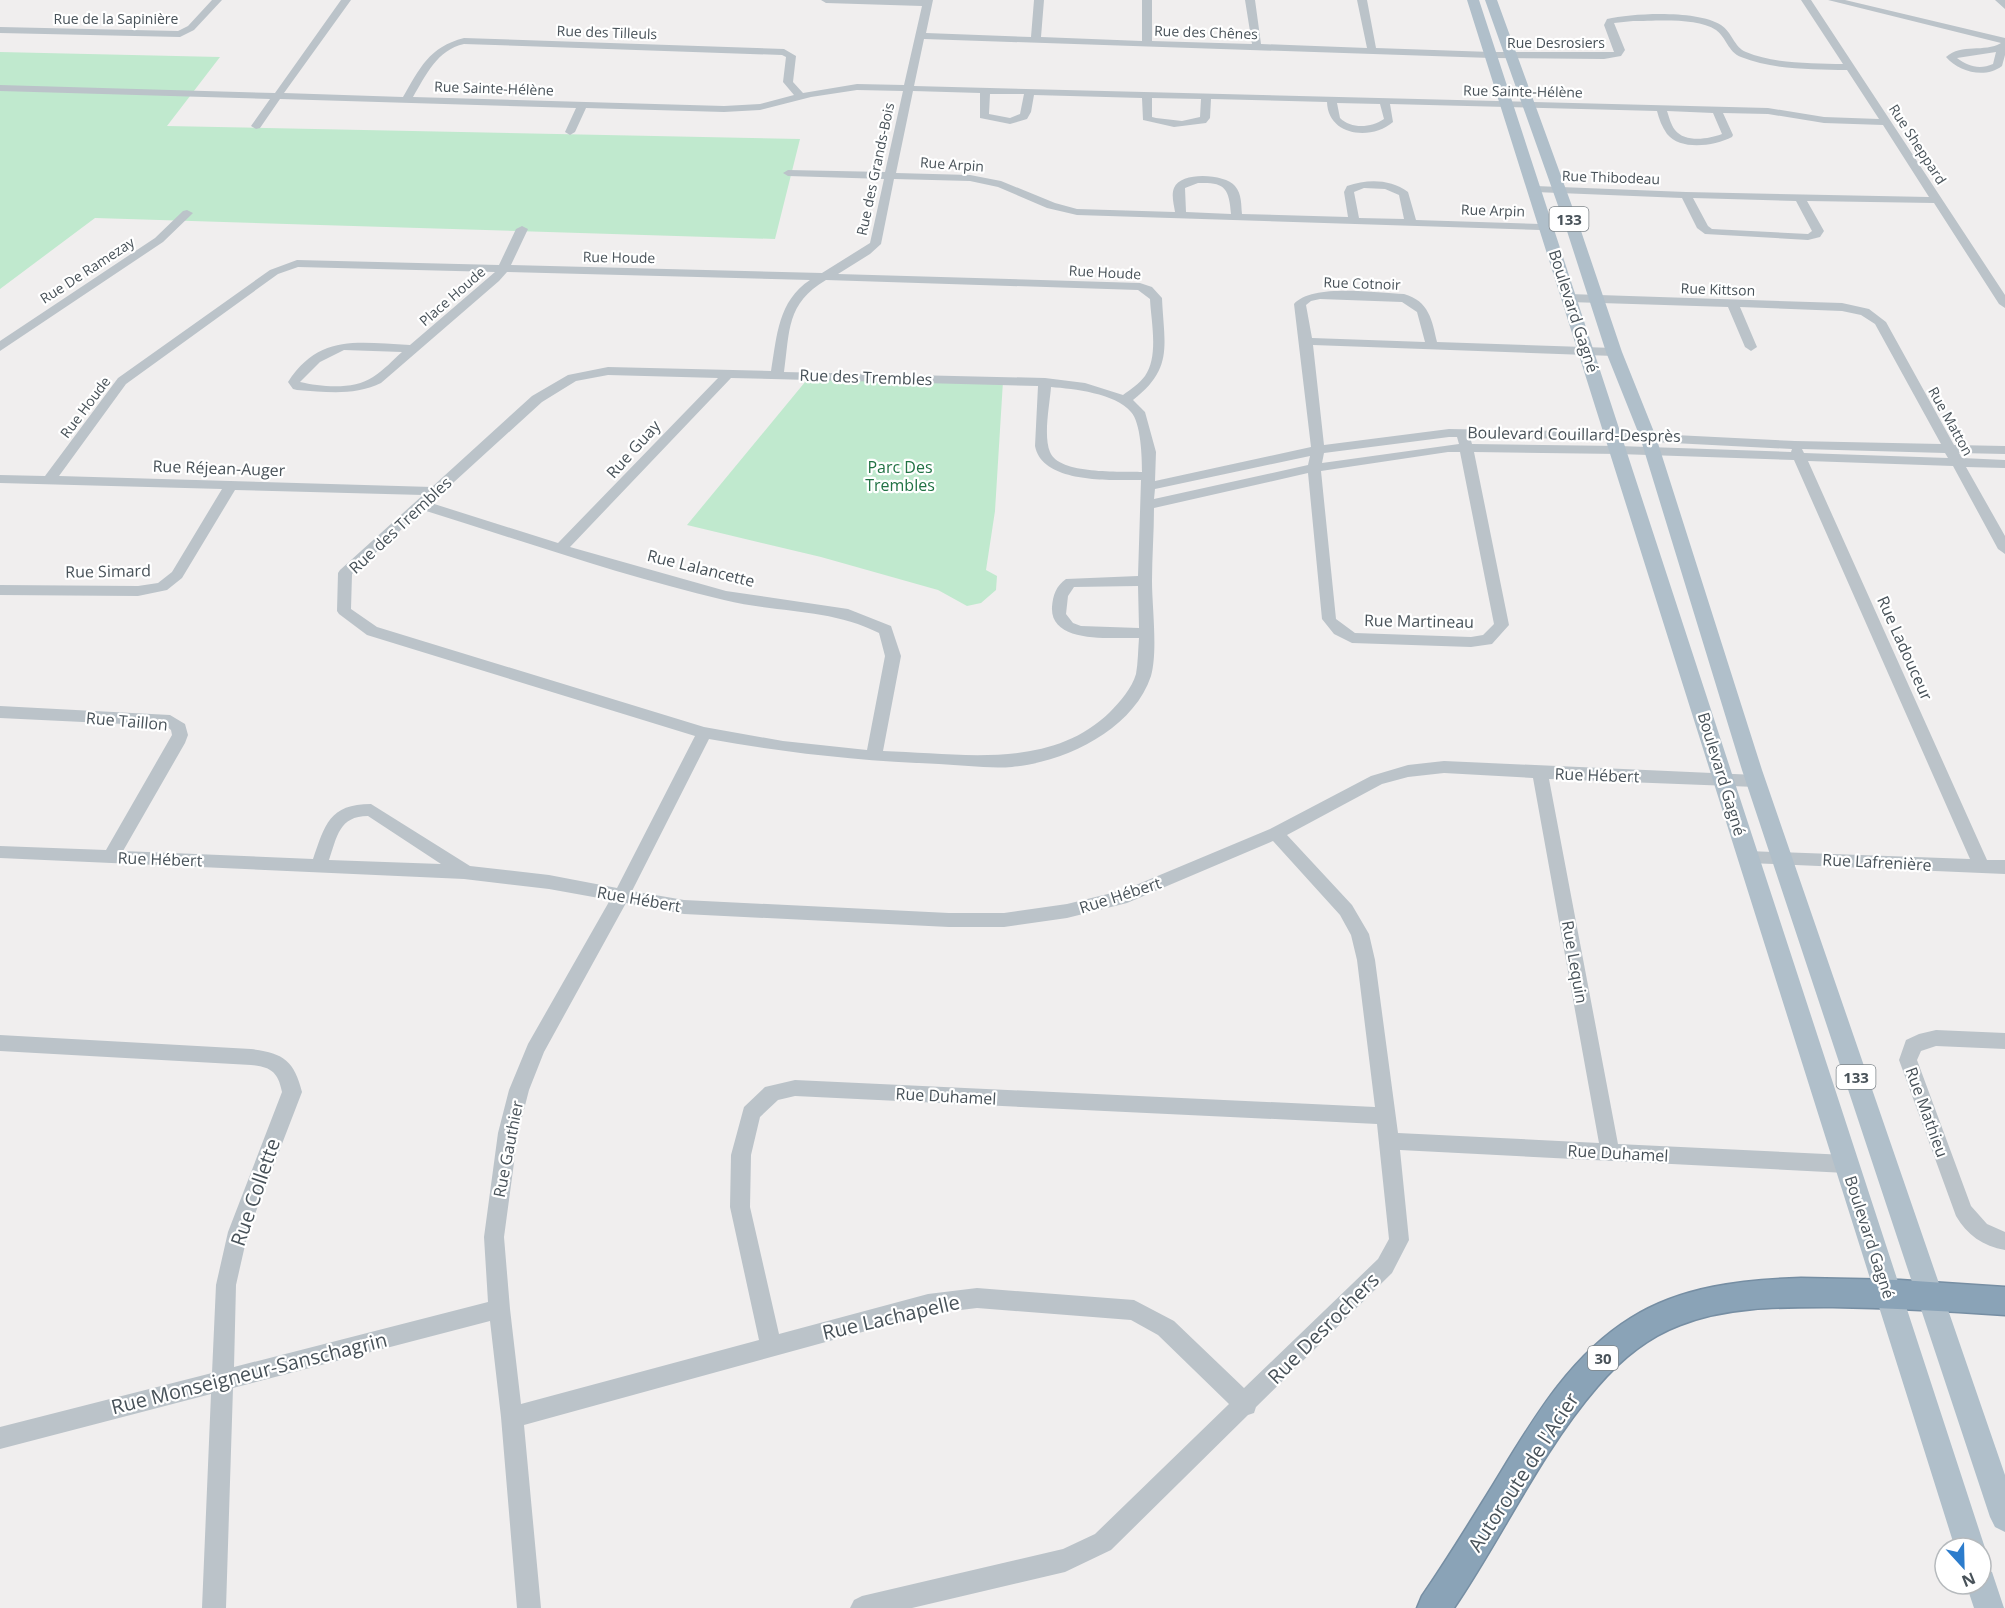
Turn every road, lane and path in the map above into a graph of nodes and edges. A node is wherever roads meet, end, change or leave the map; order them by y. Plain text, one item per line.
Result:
1 (218, 0) edge
2 (346, 0) edge
3 (826, 0) edge
4 (1039, 0) edge
5 (1147, 0) edge
6 (1250, 0) edge
7 (1362, 0) edge
8 (1473, 0) edge
9 (1491, 0) edge
10 (1806, 0) edge
11 (1833, 0) edge
12 (2000, 0) edge
13 (928, 1) edge
14 (2005, 6) edge
15 (1964, 29) junction
16 (2005, 30) edge
17 (1, 31) edge
18 (920, 36) junction
19 (1036, 40) junction
20 (1147, 44) junction
21 (2004, 44) edge
22 (1257, 47) junction
23 (1372, 51) junction
24 (1491, 55) junction
25 (1510, 55) junction
26 (1850, 67) junction
27 (0, 88) edge
28 (907, 89) junction
29 (985, 91) junction
30 (1029, 92) junction
31 (1147, 96) junction
32 (801, 97) junction
33 (1206, 97) junction
34 (278, 98) junction
35 (406, 100) junction
36 (1332, 101) junction
37 (1385, 103) junction
38 (1508, 105) junction
39 (582, 106) junction
40 (1528, 106) junction
41 (1660, 109) junction
42 (1717, 111) junction
43 (1885, 122) junction
44 (256, 126) dead end
45 (570, 132) dead end
46 (788, 173) dead end
47 (889, 176) junction
48 (1535, 189) junction
49 (1557, 190) junction
50 (1686, 195) junction
51 (1801, 199) junction
52 (1936, 200) junction
53 (187, 213) dead end
54 (1181, 215) junction
55 (1237, 217) junction
56 (1353, 221) junction
57 (1411, 222) junction
58 (1547, 227) junction
59 (1573, 228) junction
60 (522, 229) dead end
61 (503, 269) junction
62 (827, 277) junction
63 (1569, 298) junction
64 (1596, 299) junction
65 (1733, 304) junction
66 (2005, 304) edge
67 (1865, 312) joint
68 (1306, 341) junction
69 (1432, 345) junction
70 (0, 347) edge
71 (1751, 348) dead end
72 (413, 349) junction
73 (1586, 350) junction
74 (1614, 352) junction
75 (729, 373) junction
76 (777, 374) junction
77 (1045, 382) junction
78 (1125, 400) junction
79 (1464, 440) junction
80 (1617, 443) junction
81 (1650, 444) junction
82 (1950, 449) junction
83 (1318, 450) junction
84 (2005, 450) edge
85 (1798, 452) junction
86 (1958, 463) junction
87 (2005, 464) edge
88 (1314, 468) junction
89 (0, 479) edge
90 (49, 480) junction
91 (1149, 481) junction
92 (232, 484) junction
93 (436, 491) junction
94 (420, 504) junction
95 (1148, 505) junction
96 (561, 548) junction
97 (2005, 549) edge
98 (1145, 581) junction
99 (0, 590) edge
100 (1147, 633) junction
101 (0, 712) edge
102 (704, 734) junction
103 (874, 756) junction
104 (1540, 773) junction
105 (1724, 779) junction
106 (1756, 781) junction
107 (1276, 833) junction
108 (0, 852) edge
109 (111, 856) junction
110 (1748, 857) junction
111 (1782, 858) junction
112 (319, 865) junction
113 (1982, 867) junction
114 (2005, 867) edge
115 (464, 872) junction
116 (621, 896) junction
117 (2005, 1041) edge
118 (0, 1043) edge
119 (1386, 1116) junction
120 (1389, 1141) junction
121 (1610, 1152) junction
122 (1846, 1164) junction
123 (2005, 1241) edge
124 (1889, 1294) junction
125 (1930, 1296) junction
126 (2005, 1301) edge
127 (498, 1309) junction
128 (771, 1345) junction
129 (220, 1381) junction
130 (1245, 1405) junction
131 (512, 1418) junction
132 (0, 1438) edge
133 (2005, 1517) edge
134 (1966, 1536) edge
135 (214, 1608) edge
136 (529, 1608) edge
137 (862, 1608) edge
138 (1434, 1608) edge

1 - 17 street, Rue de la Sapinière
2 - 34 street
3 - 13 street
4 - 19 street
5 - 20 street
6 - 22 street
7 - 23 street
8 - 24 main road, Boulevard Gagné / 133
9 - 25 main road, Boulevard Gagné / 133
10 - 26 street, Rue Sheppard
11 - 15 street
12 - 14 street
13 - 18 street, Rue des Grands-Bois
15 - 16 street
15 - 21 street
18 - 19 street, Rue des Chênes
18 - 28 street, Rue des Grands-Bois
19 - 20 street, Rue des Chênes
20 - 22 street, Rue des Chênes
21 - 21 street
22 - 23 street, Rue des Chênes
23 - 24 street, Rue des Chênes
24 - 25 street, Rue Desrosiers
24 - 38 main road, Boulevard Gagné / 133
25 - 26 street, Rue Desrosiers
25 - 40 main road, Boulevard Gagné / 133
26 - 43 street, Rue Sheppard
27 - 34 street, Rue Sainte-Hélène
28 - 29 street, Rue Sainte-Hélène
28 - 32 street, Rue Sainte-Hélène
28 - 47 street, Rue des Grands-Bois
29 - 30 street, Rue Sainte-Hélène
29 - 30 street
30 - 31 street, Rue Sainte-Hélène
31 - 33 street, Rue Sainte-Hélène
31 - 33 street
32 - 35 street, Rue des Tilleuls
32 - 39 street, Rue Sainte-Hélène
33 - 36 street, Rue Sainte-Hélène
34 - 35 street, Rue Sainte-Hélène
34 - 44 street
35 - 39 street, Rue Sainte-Hélène
36 - 37 street, Rue Sainte-Hélène
36 - 37 street
37 - 38 street, Rue Sainte-Hélène
38 - 40 street, Rue Sainte-Hélène
38 - 48 main road, Boulevard Gagné / 133
39 - 45 street
40 - 41 street, Rue Sainte-Hélène
40 - 49 main road, Boulevard Gagné / 133
41 - 42 street, Rue Sainte-Hélène
41 - 42 street
42 - 43 street, Rue Sainte-Hélène
43 - 52 street, Rue Sheppard
46 - 47 street, Rue Arpin
47 - 54 street, Rue Arpin
47 - 62 street, Rue des Grands-Bois
48 - 49 street, Rue Thibodeau
48 - 58 main road, Boulevard Gagné / 133
49 - 50 street, Rue Thibodeau
49 - 59 main road, Boulevard Gagné / 133
50 - 51 street, Rue Thibodeau
50 - 51 street
51 - 52 street, Rue Thibodeau
52 - 66 street, Rue Sheppard
53 - 70 street, Rue De Ramezay
54 - 55 street, Rue Arpin
54 - 55 street
55 - 56 street, Rue Arpin
56 - 57 street, Rue Arpin
56 - 57 street
57 - 58 street, Rue Arpin
58 - 59 street, Rue Arpin
58 - 63 main road, Boulevard Gagné / 133
59 - 64 main road, Boulevard Gagné / 133
60 - 61 street, Place Houde
61 - 62 street, Rue Houde
61 - 72 street, Place Houde
61 - 90 street, Rue Houde
62 - 76 street, Rue des Grands-Bois
62 - 78 street, Rue Houde
63 - 64 street, Rue Kittson
63 - 73 main road, Boulevard Gagné / 133
64 - 65 street, Rue Kittson
64 - 74 main road, Boulevard Gagné / 133
65 - 67 street, Rue Kittson
65 - 71 street
67 - 82 street, Rue Matton
68 - 69 street
68 - 69 street, Rue Cotnoir
68 - 83 street, Rue Cotnoir
69 - 73 street
72 - 72 street, Place Houde
73 - 74 street
73 - 80 main road, Boulevard Gagné / 133
74 - 81 main road, Boulevard Gagné / 133
75 - 76 street, Rue des Trembles
75 - 93 street, Rue des Trembles
75 - 96 street, Rue Guay
76 - 77 street, Rue des Trembles
77 - 78 street, Rue des Trembles
77 - 91 street, Boulevard Couillard-Desprès
78 - 91 street, Rue des Trembles
79 - 80 street, Boulevard Couillard-Desprès
79 - 83 street, Boulevard Couillard-Desprès
79 - 88 street, Boulevard Couillard-Desprès
79 - 88 street, Rue Martineau
80 - 81 street, Boulevard Couillard-Desprès
80 - 105 main road, Boulevard Gagné / 133
81 - 85 street, Boulevard Couillard-Desprès
81 - 106 main road, Boulevard Gagné / 133
82 - 84 street, Boulevard Couillard-Desprès
82 - 85 street, Boulevard Couillard-Desprès
82 - 86 street, Rue Matton
83 - 88 street, Rue Cotnoir
83 - 91 street, Boulevard Couillard-Desprès
85 - 86 street, Boulevard Couillard-Desprès
85 - 113 street, Rue Ladouceur
86 - 87 street, Boulevard Couillard-Desprès
86 - 97 street, Rue Matton
88 - 95 street, Boulevard Couillard-Desprès
89 - 90 street, Rue Réjean-Auger
90 - 92 street, Rue Réjean-Auger
91 - 95 street, Rue des Trembles
92 - 93 street, Rue Réjean-Auger
92 - 99 street, Rue Simard
93 - 94 street, Rue des Trembles
94 - 96 street, Rue Lalancette
94 - 102 street, Rue des Trembles
95 - 98 street, Rue des Trembles
96 - 103 street, Rue Lalancette
98 - 100 street, Rue des Trembles
98 - 100 street
100 - 103 street, Rue des Trembles
101 - 109 street, Rue Taillon
102 - 103 street, Rue des Trembles
102 - 116 street, Rue Gauthier
104 - 105 street, Rue Hébert
104 - 107 street, Rue Hébert
104 - 121 street, Rue Lequin
105 - 106 street, Rue Hébert
105 - 110 main road, Boulevard Gagné / 133
106 - 111 main road, Boulevard Gagné / 133
107 - 116 street, Rue Hébert
107 - 119 street, Rue Desrochers
108 - 109 street, Rue Hébert
109 - 112 street, Rue Hébert
110 - 111 street, Rue Lafrenière
110 - 122 main road, Boulevard Gagné / 133
111 - 113 street, Rue Lafrenière
111 - 125 main road, Boulevard Gagné / 133
112 - 115 street, Rue Hébert
112 - 115 street, Rue Hébert
113 - 114 street, Rue Lafrenière
115 - 116 street, Rue Hébert
116 - 127 street, Rue Gauthier
117 - 123 street, Rue Mathieu
118 - 129 street, Rue Collette
119 - 120 street, Rue Desrochers
119 - 128 street, Rue Duhamel
120 - 121 street, Rue Duhamel
120 - 130 street, Rue Desrochers
121 - 122 street, Rue Duhamel
122 - 124 main road, Boulevard Gagné / 133
124 - 125 highway, Autoroute de l'Acier / 30
124 - 134 main road, Boulevard Gagné / 133
124 - 138 highway, Autoroute de l'Acier / 30
125 - 126 highway, Autoroute de l'Acier / 30
125 - 133 main road, Boulevard Gagné / 133
127 - 129 street, Rue Monseigneur-Sanschagrin
127 - 131 street, Rue Gauthier
128 - 130 street, Rue Lachapelle
128 - 131 street, Rue Lachapelle
129 - 132 street, Rue Monseigneur-Sanschagrin
129 - 135 street, Rue Collette
130 - 137 street, Rue Desrochers
131 - 136 street, Rue Gauthier

